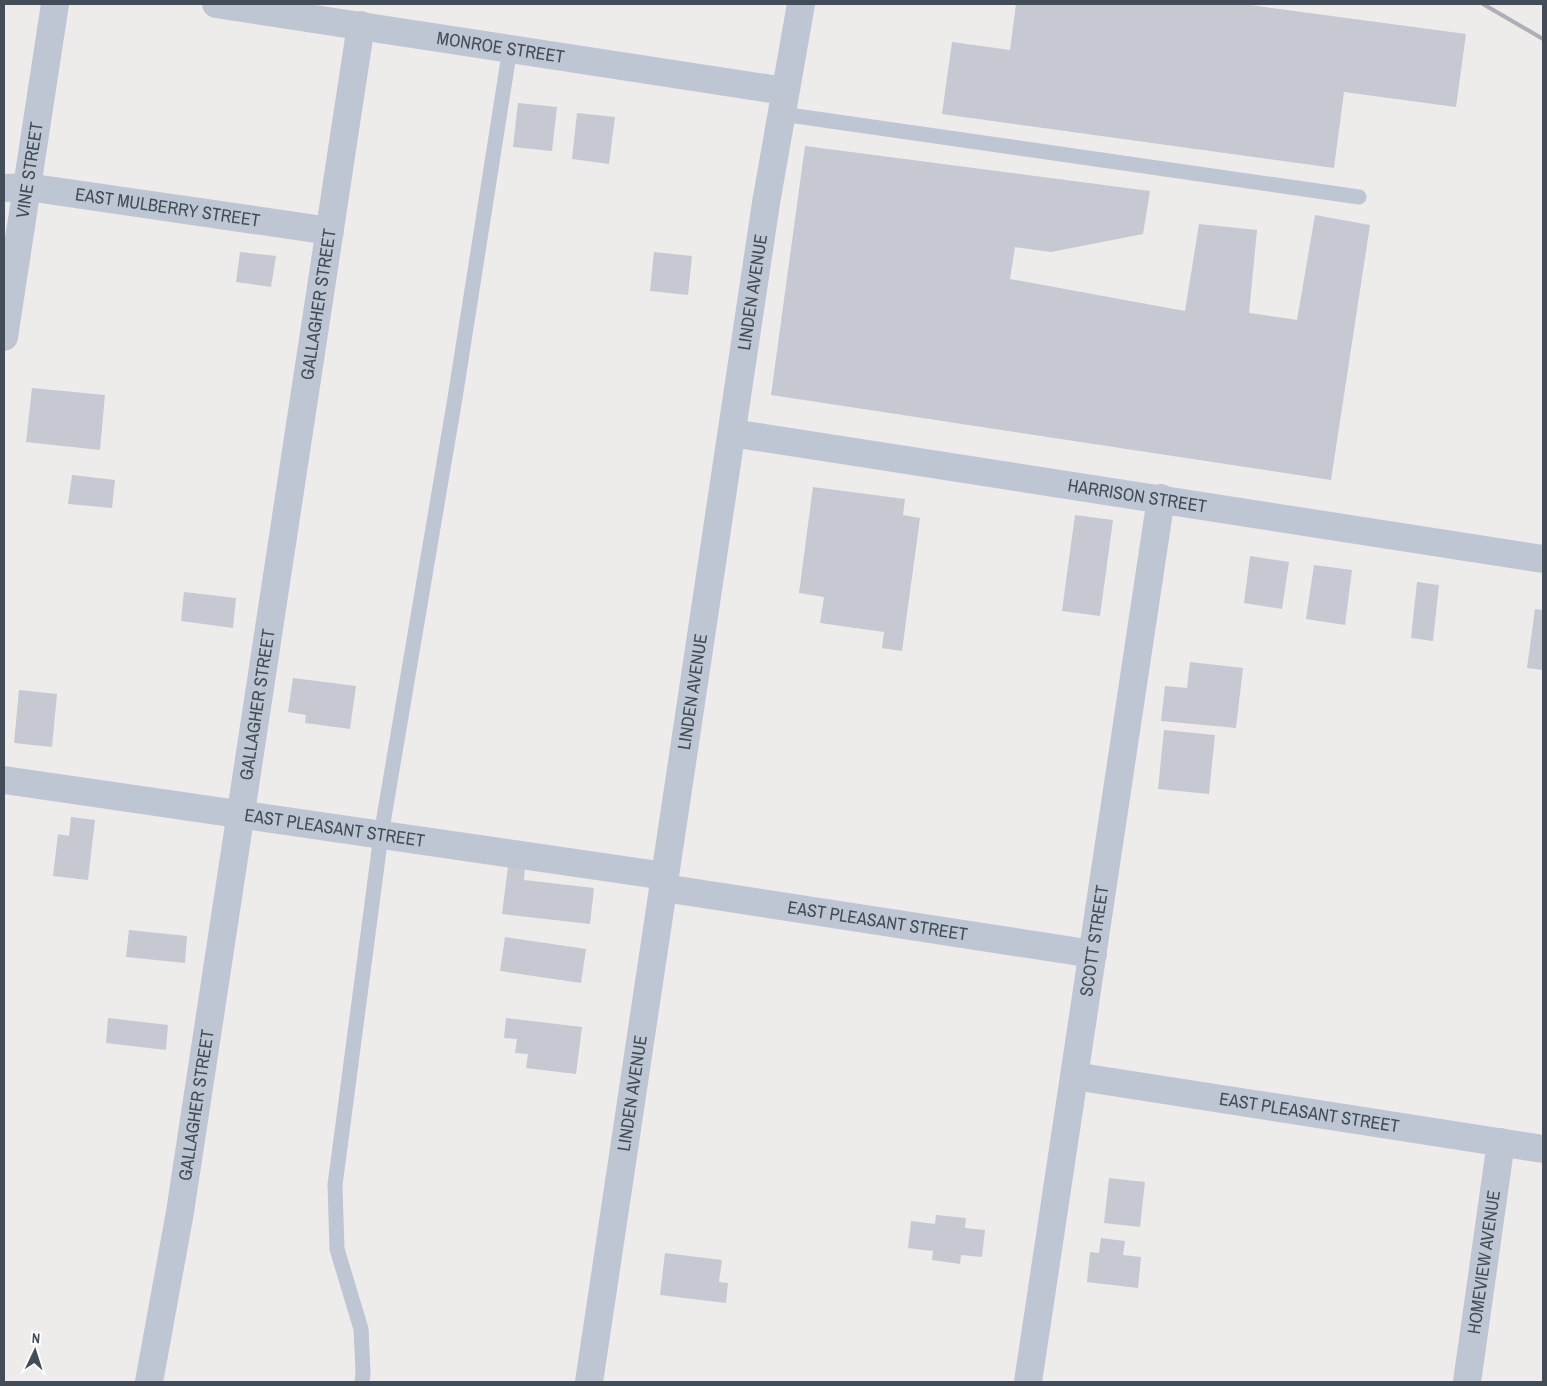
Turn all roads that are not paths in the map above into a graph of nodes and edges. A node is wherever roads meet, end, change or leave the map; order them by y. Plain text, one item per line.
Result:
1 (55, 4) edge
2 (216, 4) edge
3 (800, 4) edge
4 (361, 25) junction
5 (510, 48) junction
6 (784, 102) junction
7 (15, 188) edge
8 (1358, 196) dead end
9 (330, 231) junction
10 (4, 337) edge
11 (732, 433) junction
12 (1161, 498) junction
13 (1543, 559) edge
14 (4, 780) edge
15 (241, 815) junction
16 (381, 835) junction
17 (664, 882) junction
18 (1093, 954) junction
19 (1074, 1076) junction
20 (1502, 1142) junction
21 (1543, 1149) edge
22 (149, 1382) edge
23 (362, 1382) edge
24 (589, 1382) edge
25 (1028, 1382) edge
26 (1467, 1382) edge

1 - 7 street, VINE STREET
2 - 4 street, MONROE STREET
3 - 6 street, LINDEN AVENUE
4 - 5 street, MONROE STREET
4 - 9 street, GALLAGHER STREET
5 - 6 street, MONROE STREET
5 - 16 lane
6 - 8 lane
6 - 11 street, LINDEN AVENUE
7 - 9 street, EAST MULBERRY STREET
7 - 10 street, VINE STREET
9 - 15 street, GALLAGHER STREET
11 - 12 street, HARRISON STREET
11 - 17 street, LINDEN AVENUE
12 - 13 street, HARRISON STREET
12 - 18 street, SCOTT STREET
14 - 15 street, EAST PLEASANT STREET
15 - 16 street, EAST PLEASANT STREET
15 - 22 street, GALLAGHER STREET
16 - 17 street, EAST PLEASANT STREET
16 - 23 lane
17 - 18 street, EAST PLEASANT STREET
17 - 24 street, LINDEN AVENUE
18 - 19 street, SCOTT STREET
19 - 20 street, EAST PLEASANT STREET
19 - 25 street, SCOTT STREET
20 - 21 street, EAST PLEASANT STREET
20 - 26 street, HOMEVIEW AVENUE

